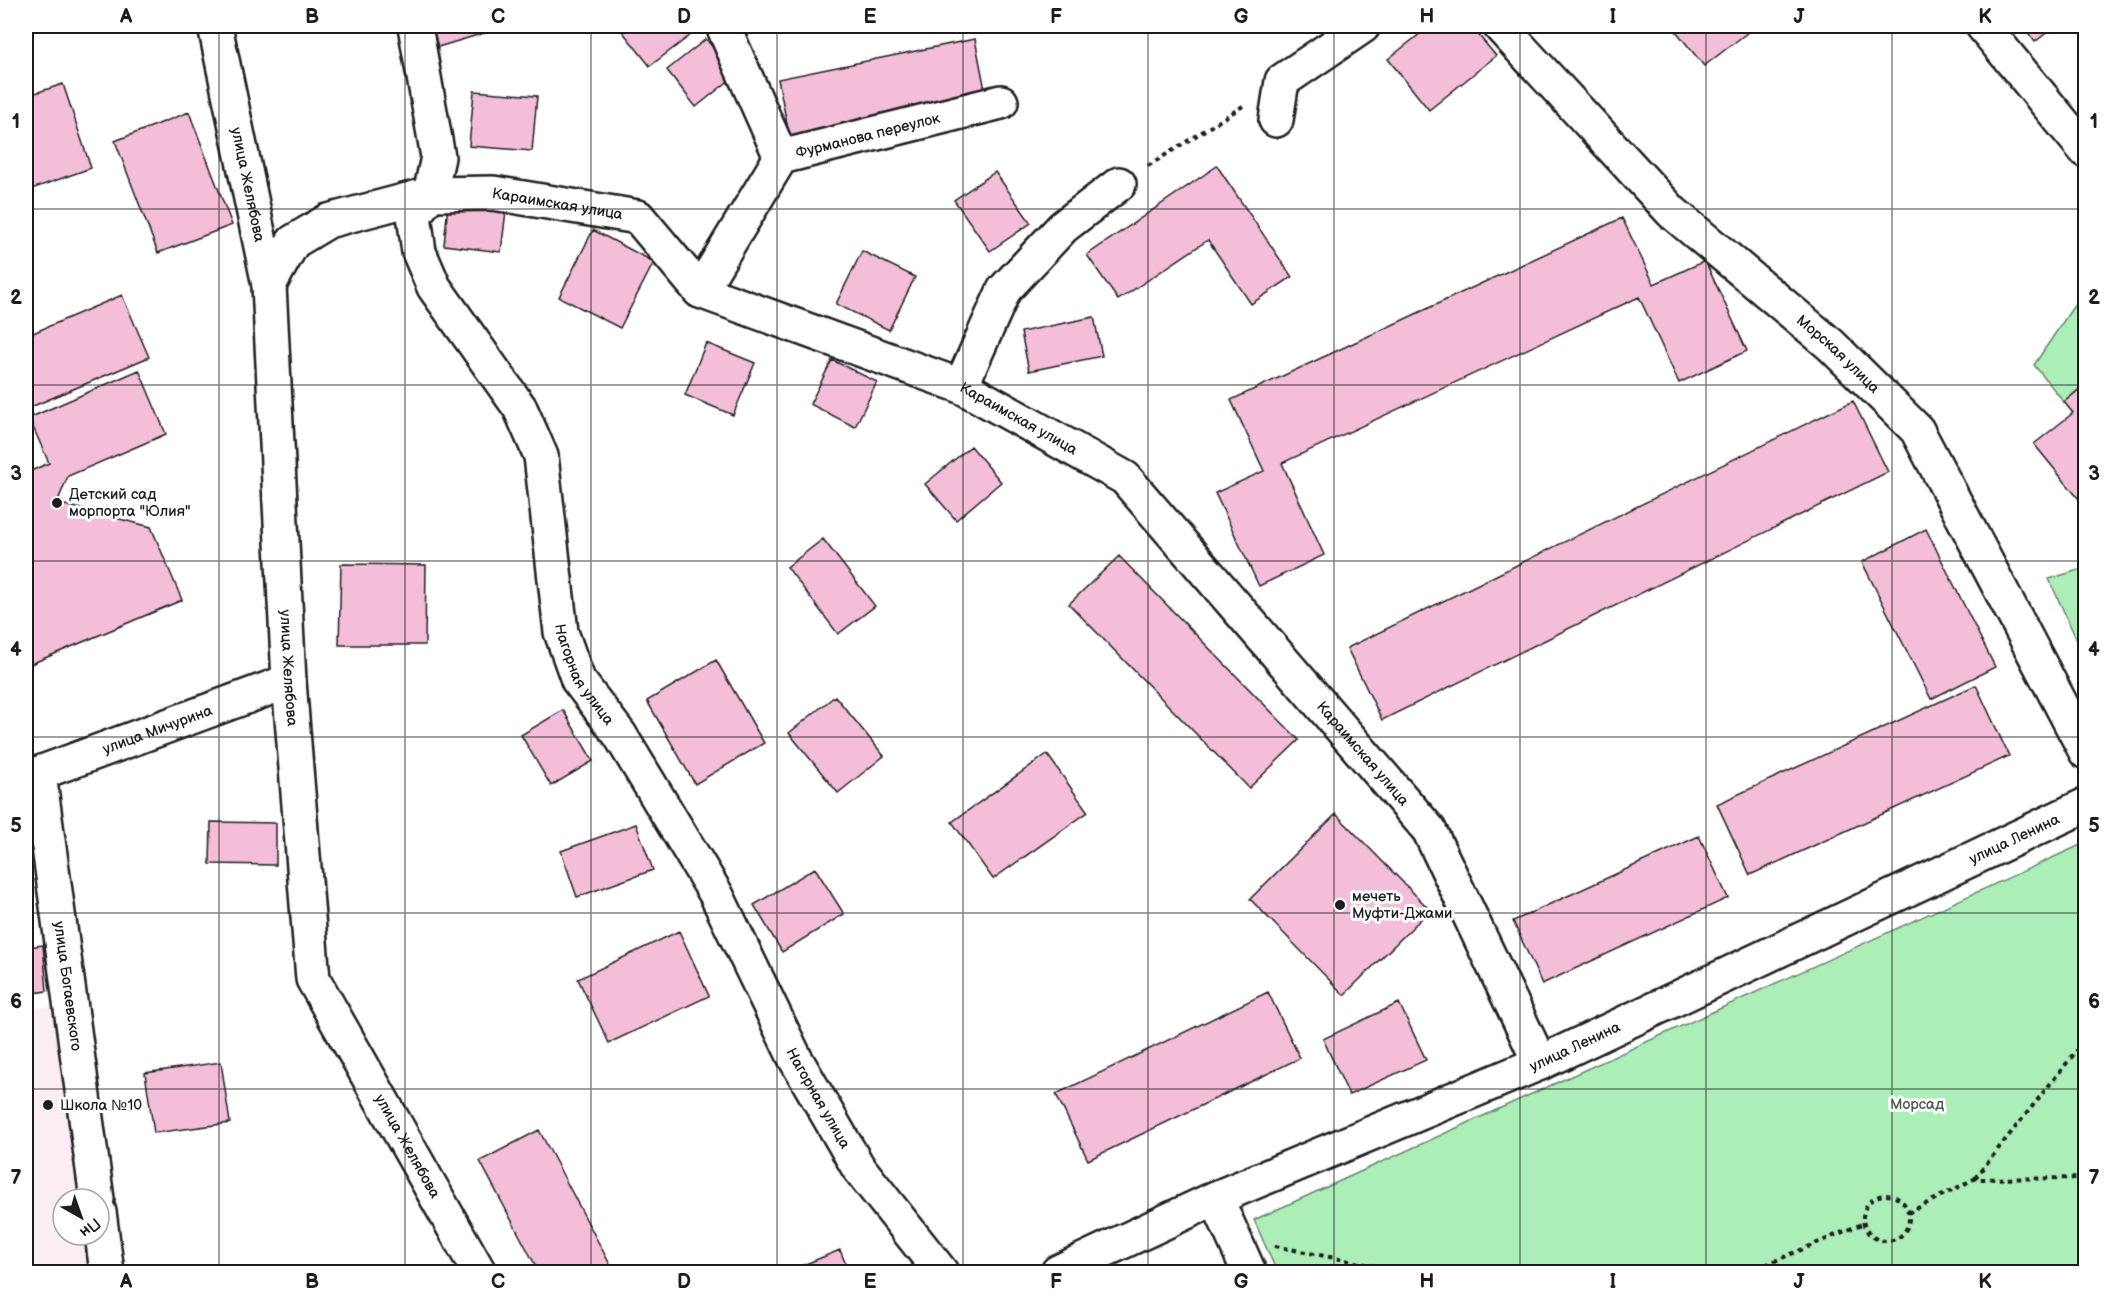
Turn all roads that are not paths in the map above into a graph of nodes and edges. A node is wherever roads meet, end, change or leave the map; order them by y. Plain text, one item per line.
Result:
1 (215, 26) edge
2 (415, 26) edge
3 (723, 26) edge
4 (1363, 26) edge
5 (1500, 26) edge
6 (1983, 26) edge
7 (1001, 102) dead end
8 (1276, 120) dead end
9 (2085, 151) edge
10 (781, 157) junction
11 (1119, 184) road end
12 (430, 194) junction
13 (269, 285) junction
14 (700, 291) junction
15 (961, 386) junction
16 (289, 681) junction
17 (2085, 752) edge
18 (32, 776) edge
19 (2085, 805) edge
20 (1540, 1063) junction
21 (95, 1187) edge
22 (1216, 1198) junction
23 (104, 1247) edge
24 (107, 1272) edge
25 (479, 1272) edge
26 (941, 1272) edge
27 (1058, 1272) edge
28 (1249, 1272) edge

1 - 13 street, улица Желябова
2 - 12 street, Нагорная улица
3 - 10 street
4 - 8 street
5 - 17 street, Морская улица
6 - 9 street
7 - 10 street, Фурманова переулок
10 - 14 street, Фурманова переулок
11 - 15 street
12 - 13 street, Караимская улица
12 - 14 street, Караимская улица
12 - 26 street, Нагорная улица
13 - 16 street, улица Желябова
14 - 15 street, Караимская улица
15 - 20 street, Караимская улица
16 - 18 street, улица Мичурина
16 - 25 street, улица Желябова
18 - 21 street, улица Богаевского
19 - 20 street, улица Ленина
20 - 22 street, улица Ленина
22 - 27 street, улица Ленина
22 - 28 street
23 - 24 street

